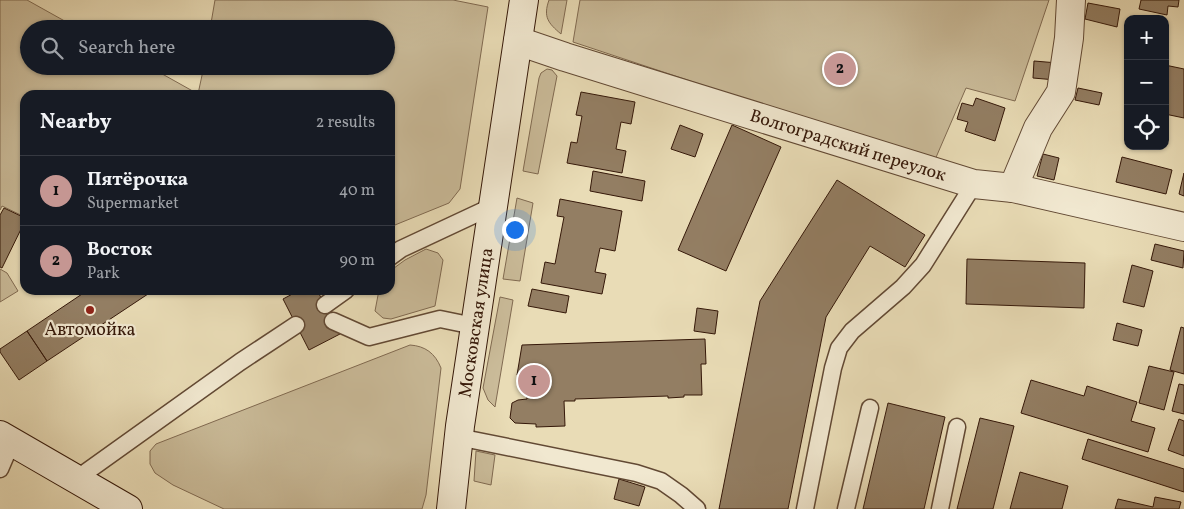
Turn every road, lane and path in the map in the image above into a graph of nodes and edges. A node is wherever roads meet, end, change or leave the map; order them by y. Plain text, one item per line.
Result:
1 (524, 0) edge
2 (1071, 0) edge
3 (518, 41) junction
4 (974, 184) junction
5 (1013, 188) junction
6 (493, 206) junction
7 (1184, 226) edge
8 (395, 253) edge
9 (339, 295) edge
10 (325, 305) dead end
11 (333, 321) dead end
12 (296, 325) dead end
13 (474, 326) junction
14 (870, 408) dead end
15 (957, 426) dead end
16 (458, 437) junction
17 (6, 438) edge
18 (0, 469) edge
19 (75, 480) junction
20 (452, 506) edge
21 (128, 509) edge
22 (697, 509) edge
23 (805, 509) edge
24 (846, 509) edge
25 (940, 509) edge

1 - 3 street, Московская улица
2 - 5 street
3 - 4 street, Волгоградский переулок
3 - 6 street, Московская улица
4 - 5 street, Волгоградский переулок
4 - 23 lane
5 - 7 street, Волгоградский переулок
6 - 8 lane
6 - 13 street, Московская улица
9 - 10 lane
11 - 13 lane
12 - 19 lane
13 - 16 street, Московская улица
14 - 24 lane
15 - 25 lane
16 - 20 street, Московская улица
16 - 22 lane
17 - 18 lane
17 - 19 street
19 - 21 street

